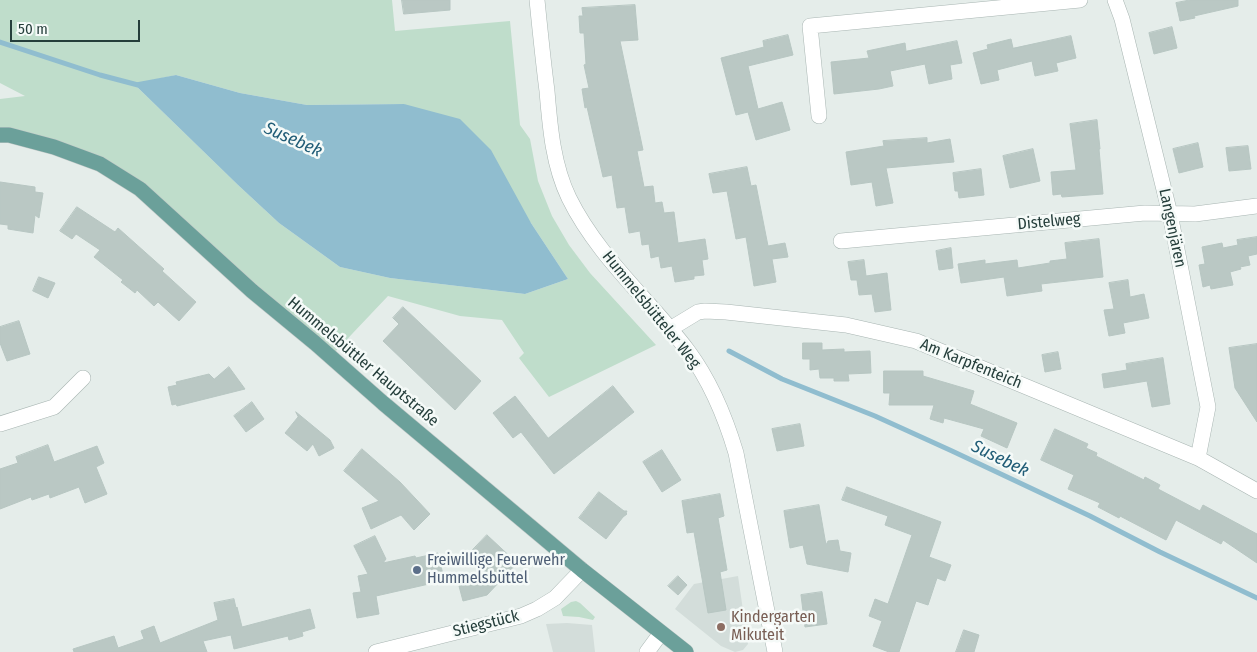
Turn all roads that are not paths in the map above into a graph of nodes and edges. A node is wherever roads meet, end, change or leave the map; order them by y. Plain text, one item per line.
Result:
1 (537, 0) edge
2 (1080, 0) edge
3 (1115, 0) edge
4 (819, 116) dead end
5 (0, 135) edge
6 (1257, 206) edge
7 (1170, 214) junction
8 (840, 241) dead end
9 (670, 329) junction
10 (84, 378) dead end
11 (0, 424) edge
12 (1198, 458) junction
13 (1257, 491) edge
14 (582, 570) junction
15 (661, 633) junction
16 (376, 652) edge
17 (647, 652) edge
18 (686, 652) edge
19 (775, 652) edge

1 - 9 street, Hummelsbütteler Weg
2 - 4 street
3 - 7 street, Langenjären
5 - 14 main road, Hummelsbüttler Hauptstraße
6 - 7 street, Distelweg
7 - 8 street, Distelweg
7 - 12 street, Langenjären
9 - 12 street, Am Karpfenteich
9 - 19 street, Hummelsbütteler Weg
10 - 11 street
12 - 13 street, Am Karpfenteich
14 - 15 main road, Hummelsbüttler Hauptstraße
14 - 16 street, Stiegstück
15 - 17 street
15 - 18 main road, Hummelsbüttler Hauptstraße

